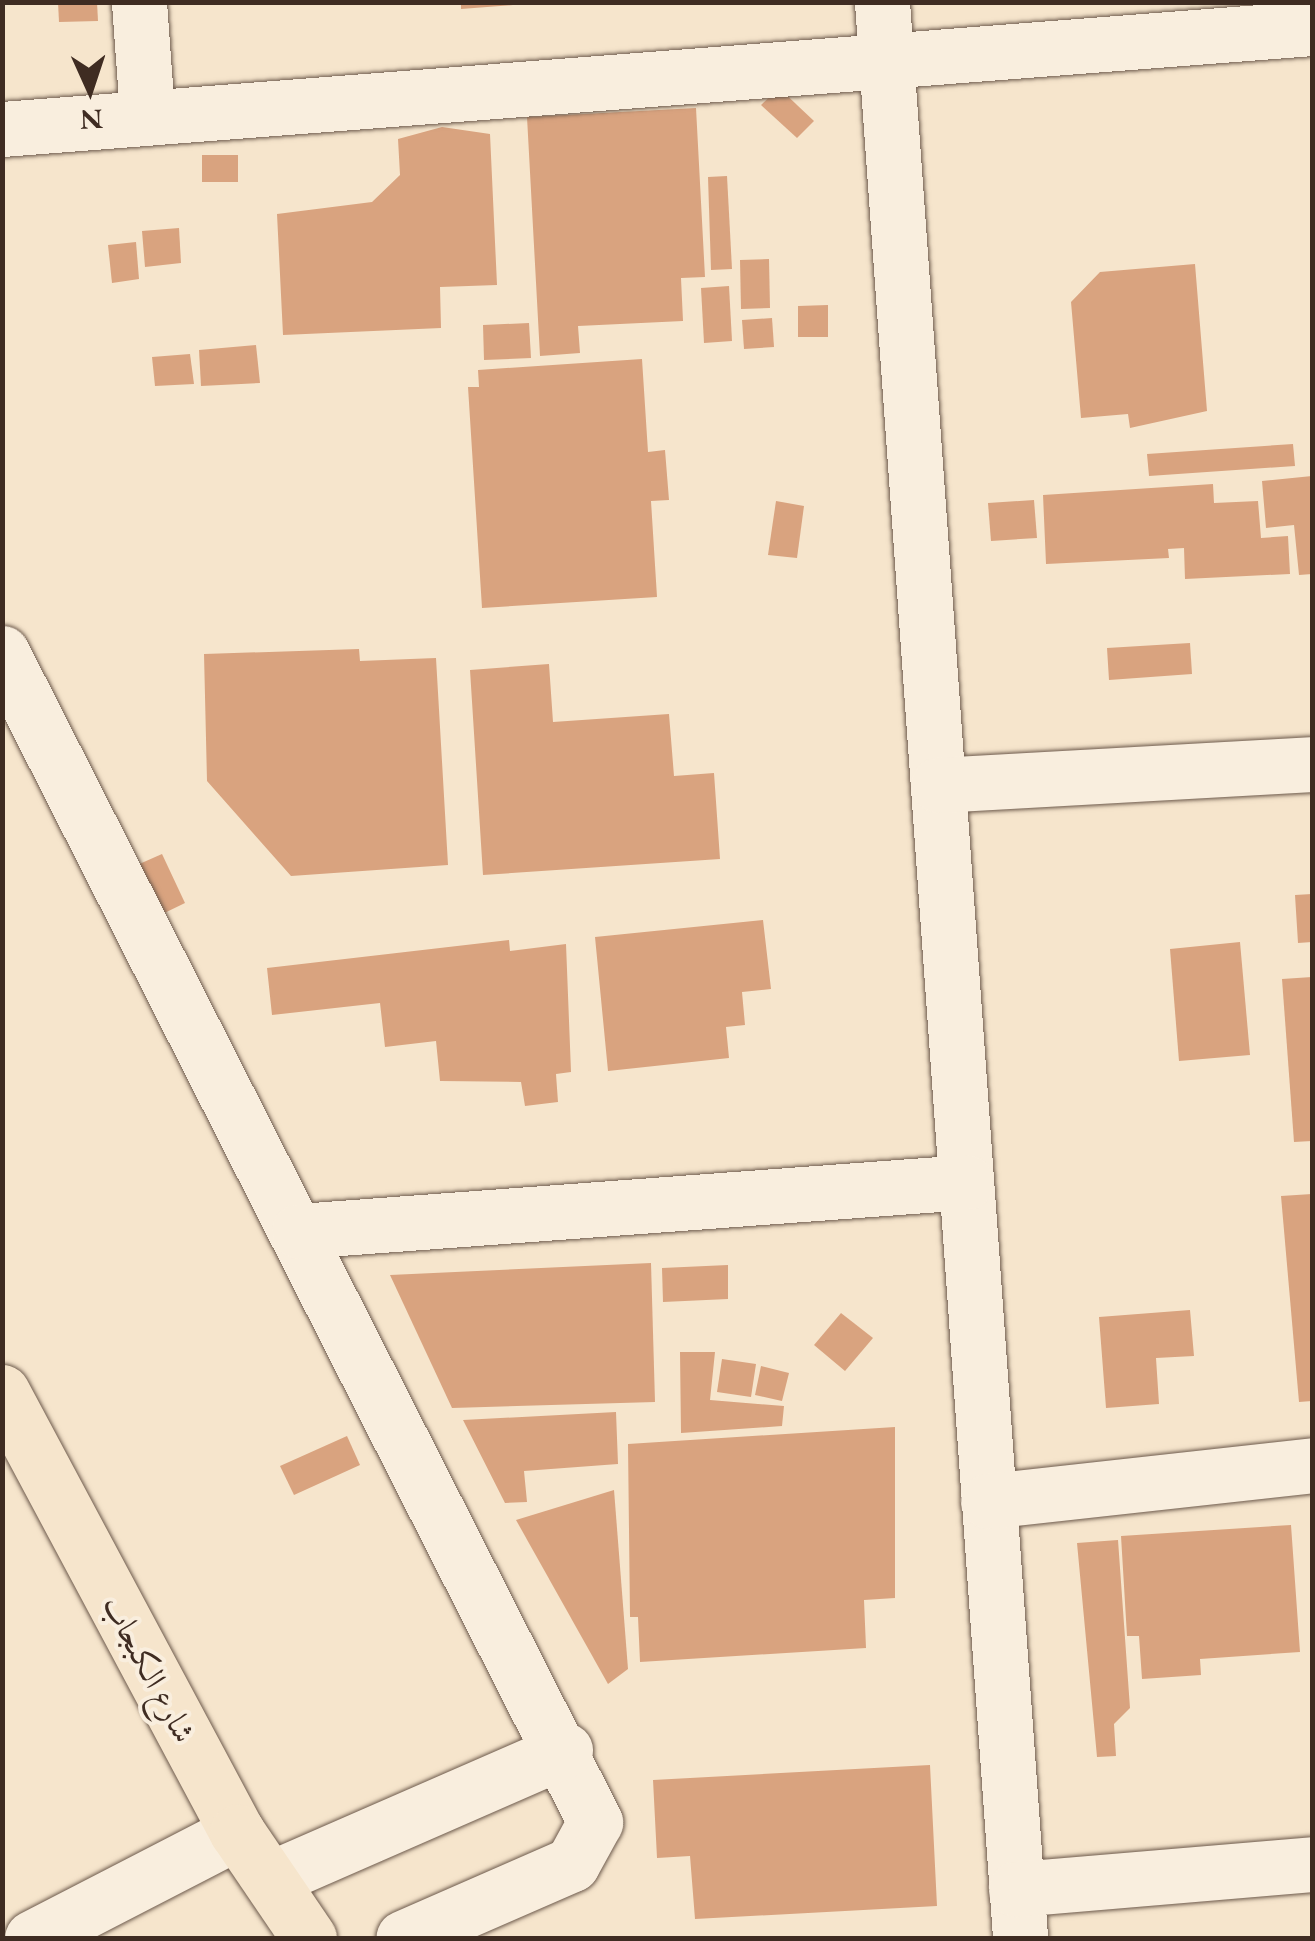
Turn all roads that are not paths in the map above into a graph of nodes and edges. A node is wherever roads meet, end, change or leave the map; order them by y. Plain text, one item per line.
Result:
1 (139, 2) edge
2 (882, 2) edge
3 (1312, 28) edge
4 (886, 59) junction
5 (147, 113) junction
6 (2, 129) edge
7 (2, 654) edge
8 (1312, 764) edge
9 (938, 785) junction
10 (966, 1182) junction
11 (300, 1232) junction
12 (2, 1392) edge
13 (1312, 1465) edge
14 (988, 1501) junction
15 (565, 1750) junction
16 (237, 1832) junction
17 (1312, 1864) edge
18 (270, 1879) junction
19 (1018, 1914) edge
20 (32, 1938) edge
21 (308, 1938) edge
22 (402, 1938) edge

1 - 5 street
2 - 4 street
3 - 4 street
4 - 5 street
4 - 9 street
5 - 6 street
7 - 11 street
8 - 9 street
9 - 10 street
10 - 11 street
10 - 14 street
11 - 15 street
12 - 16 main road, شارع الكبجاب
13 - 14 street
14 - 19 street
15 - 18 street
15 - 22 street
16 - 18 main road, شارع الكبجاب
16 - 20 street
17 - 19 street
18 - 21 main road, شارع الكبجاب

